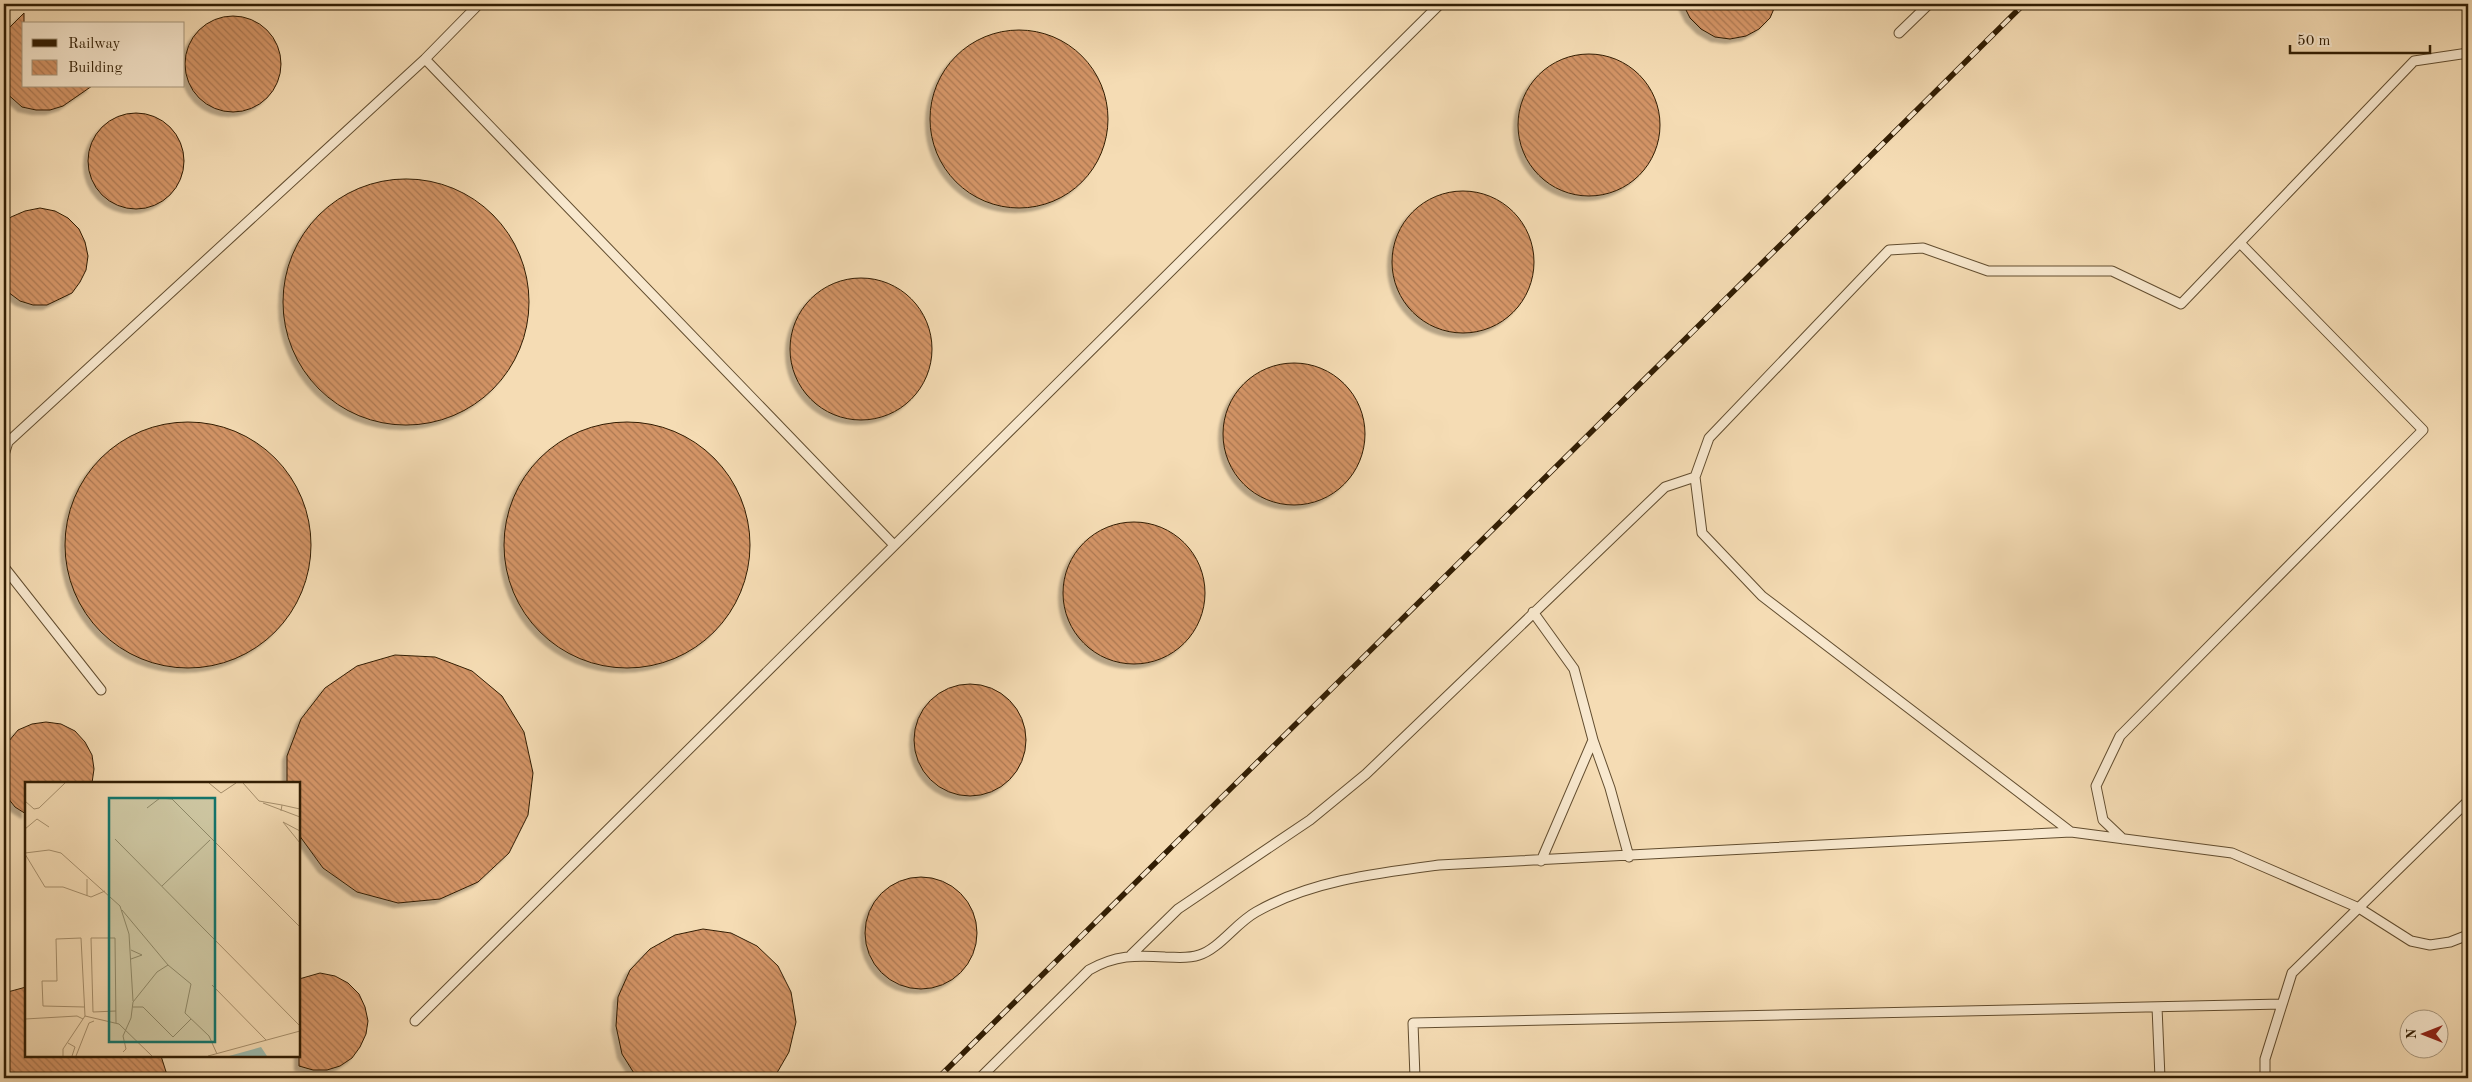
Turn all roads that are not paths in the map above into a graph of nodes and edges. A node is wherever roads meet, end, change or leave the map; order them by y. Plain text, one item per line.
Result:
1 (479, 4) edge
2 (1440, 4) edge
3 (1929, 4) edge
4 (1899, 33) dead end
5 (2468, 53) edge
6 (425, 59) junction
7 (2240, 243) junction
8 (4, 455) edge
9 (1695, 477) junction
10 (893, 544) junction
11 (4, 567) edge
12 (1533, 612) junction
13 (101, 690) dead end
14 (1593, 740) junction
15 (2468, 801) edge
16 (2071, 832) junction
17 (2124, 839) junction
18 (1630, 856) junction
19 (1541, 861) junction
20 (2359, 908) junction
21 (2468, 935) edge
22 (1131, 955) junction
23 (2282, 1004) junction
24 (2157, 1007) junction
25 (415, 1021) dead end
26 (980, 1078) edge
27 (1415, 1078) edge
28 (2160, 1078) edge
29 (2265, 1078) edge

1 - 6 lane
2 - 10 lane
3 - 4 lane
5 - 7 lane
6 - 8 lane
6 - 10 lane
7 - 9 lane
7 - 17 lane
9 - 12 lane
9 - 16 lane
10 - 25 lane
11 - 13 lane
12 - 14 lane
12 - 22 lane
14 - 18 lane
14 - 19 lane
15 - 20 lane
16 - 17 lane
16 - 18 lane
17 - 20 lane
18 - 19 lane
19 - 22 lane
20 - 21 lane
20 - 23 lane
22 - 26 lane
23 - 24 lane
23 - 29 lane
24 - 27 lane
24 - 28 lane

